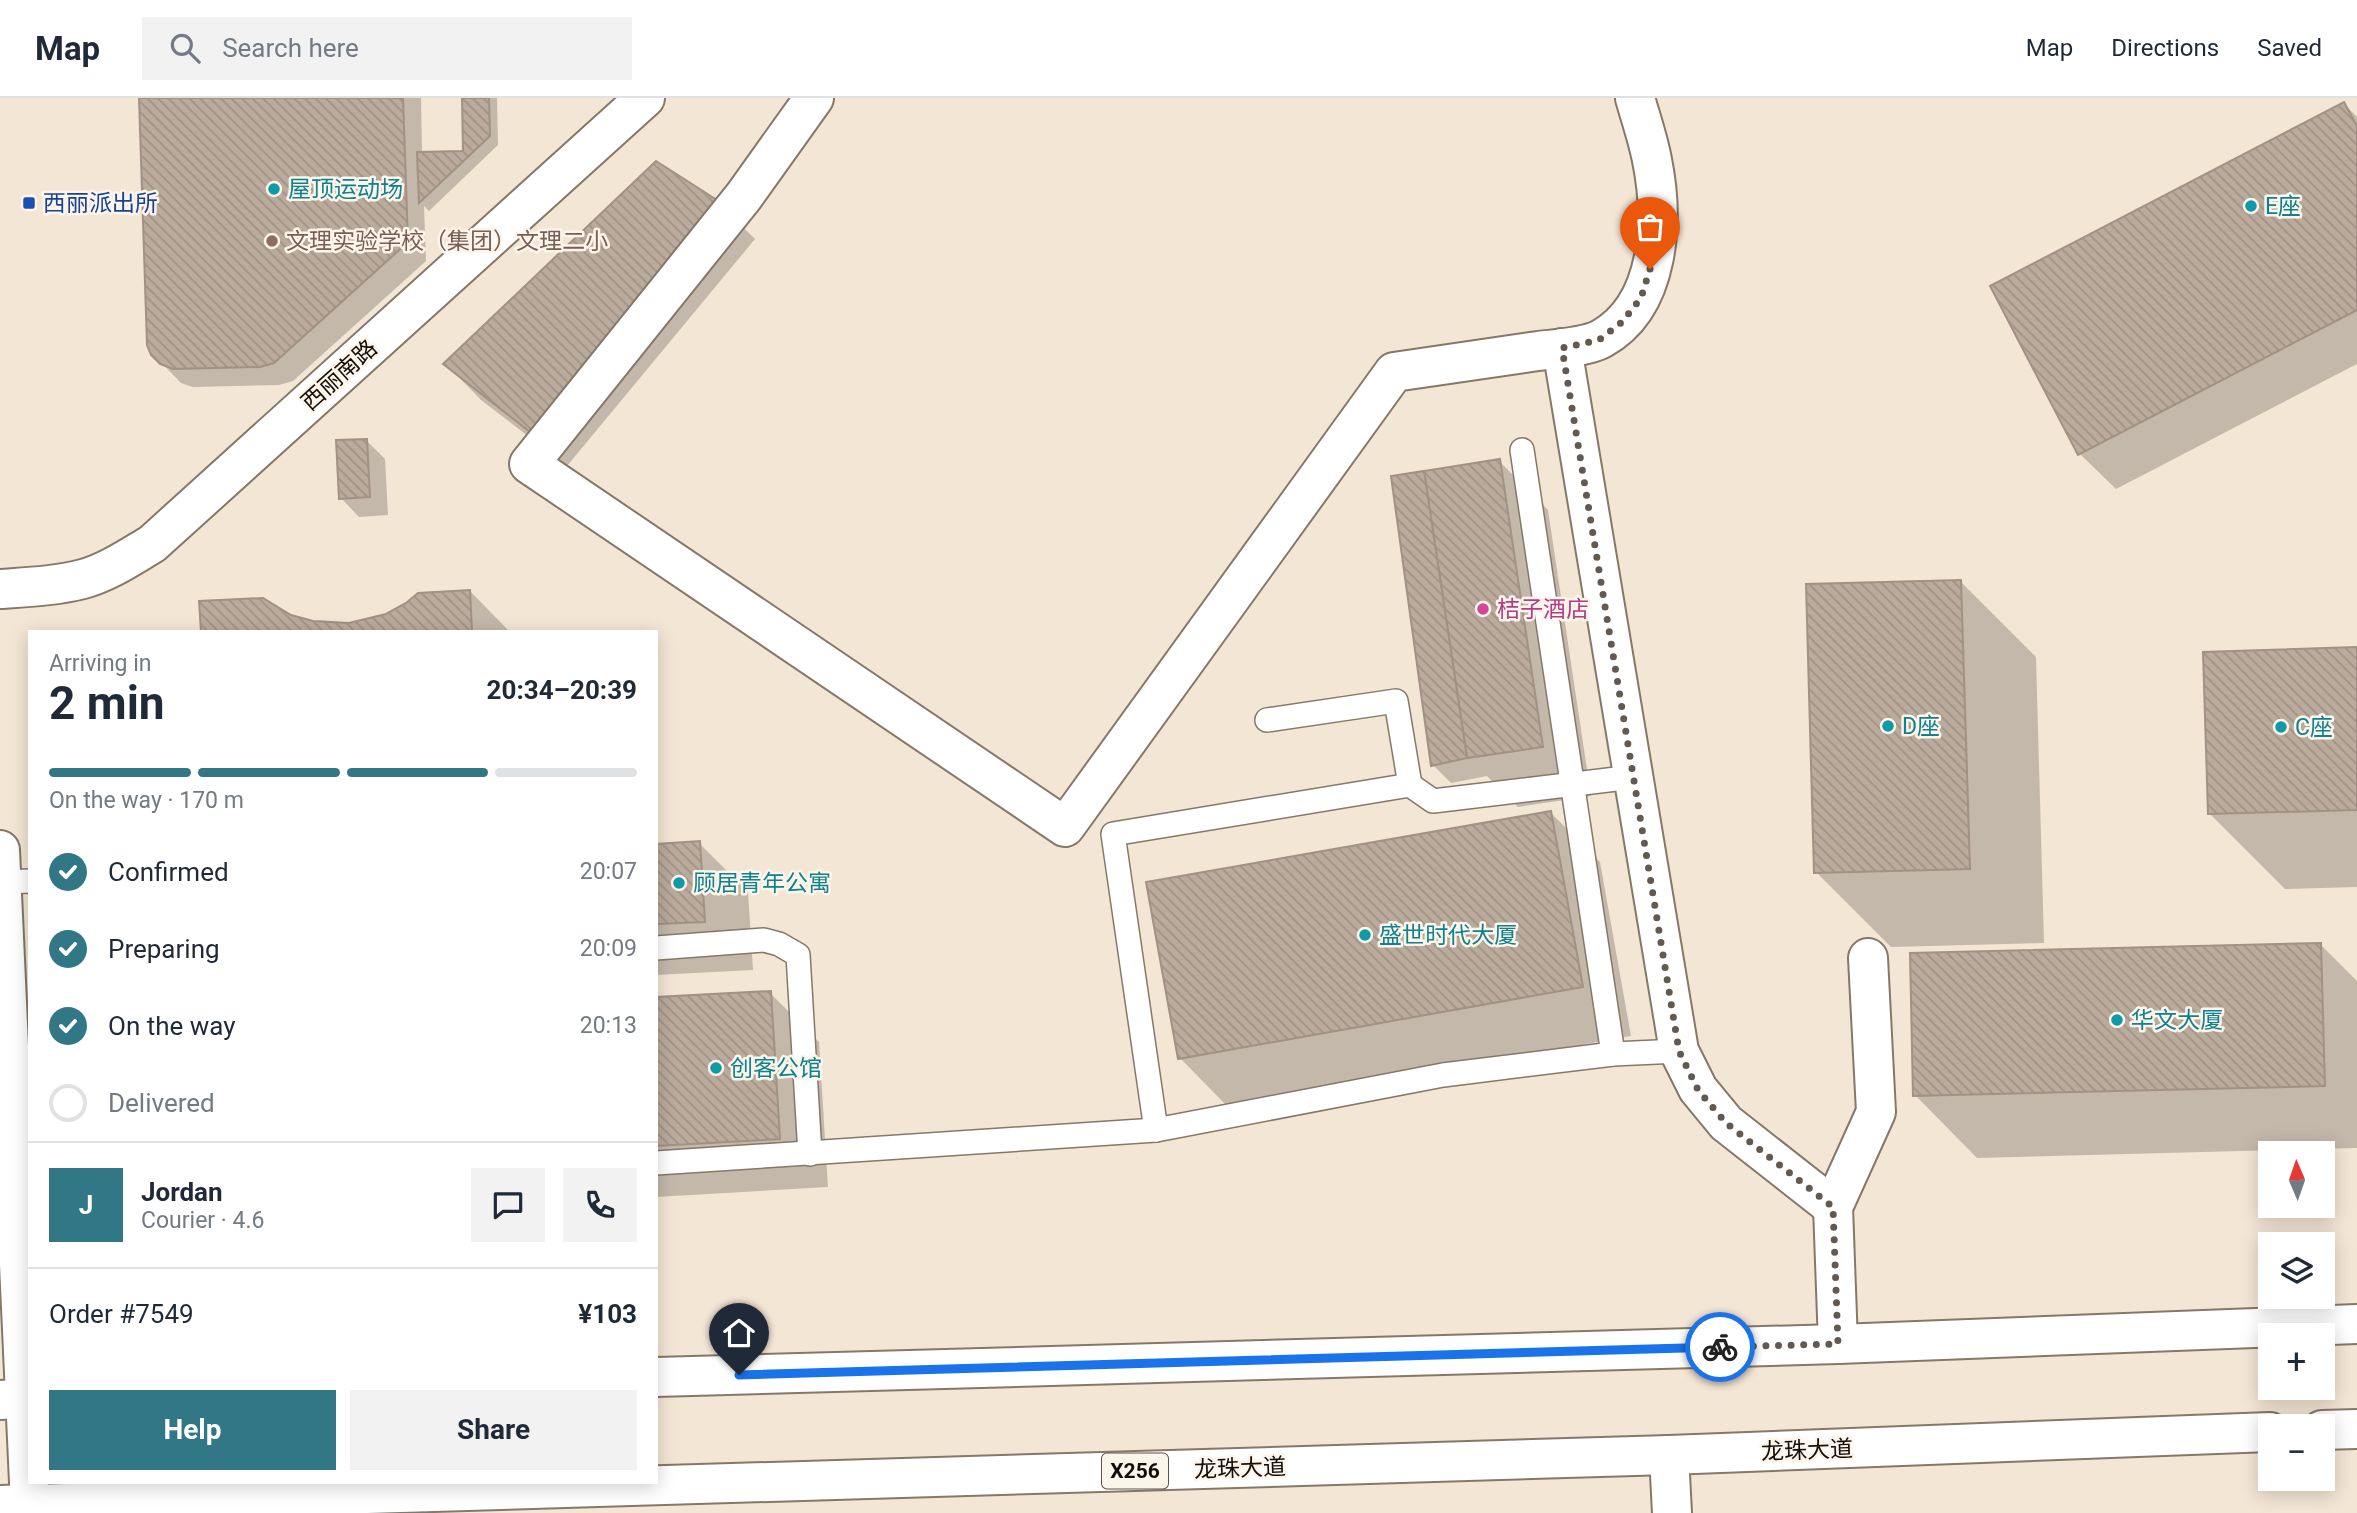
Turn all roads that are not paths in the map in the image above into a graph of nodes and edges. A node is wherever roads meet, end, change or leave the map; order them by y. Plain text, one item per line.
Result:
1 (645, 98) edge
2 (814, 98) edge
3 (1635, 98) edge
4 (1562, 348) junction
5 (1522, 450) dead end
6 (0, 589) edge
7 (1267, 720) dead end
8 (1633, 777) junction
9 (1410, 785) junction
10 (1572, 785) junction
11 (10, 871) edge
12 (658, 948) edge
13 (1868, 958) dead end
14 (1679, 1051) junction
15 (1613, 1054) junction
16 (1156, 1130) junction
17 (810, 1154) junction
18 (658, 1163) edge
19 (15, 1168) junction
20 (1833, 1207) junction
21 (28, 1215) edge
22 (2357, 1324) edge
23 (1838, 1344) junction
24 (658, 1377) edge
25 (18, 1399) edge
26 (2357, 1429) edge
27 (2335, 1430) edge
28 (2258, 1432) edge
29 (1669, 1455) junction
30 (15, 1505) edge
31 (1672, 1513) edge

1 - 6 main road, 西丽南路
2 - 4 main road
3 - 4 main road
4 - 8 main road
5 - 10 lane
7 - 9 lane
8 - 10 lane
8 - 14 main road
9 - 10 lane
9 - 16 lane
10 - 15 lane
11 - 19 main road
12 - 17 lane
13 - 20 main road
14 - 15 lane
14 - 20 main road
15 - 16 lane
16 - 17 lane
17 - 18 lane
19 - 21 main road
19 - 25 main road
20 - 23 main road
22 - 23 main road
23 - 24 main road
25 - 30 main road
26 - 27 main road
28 - 29 main road, 龙珠大道 / X256
29 - 30 main road, 龙珠大道 / X256
29 - 31 main road

